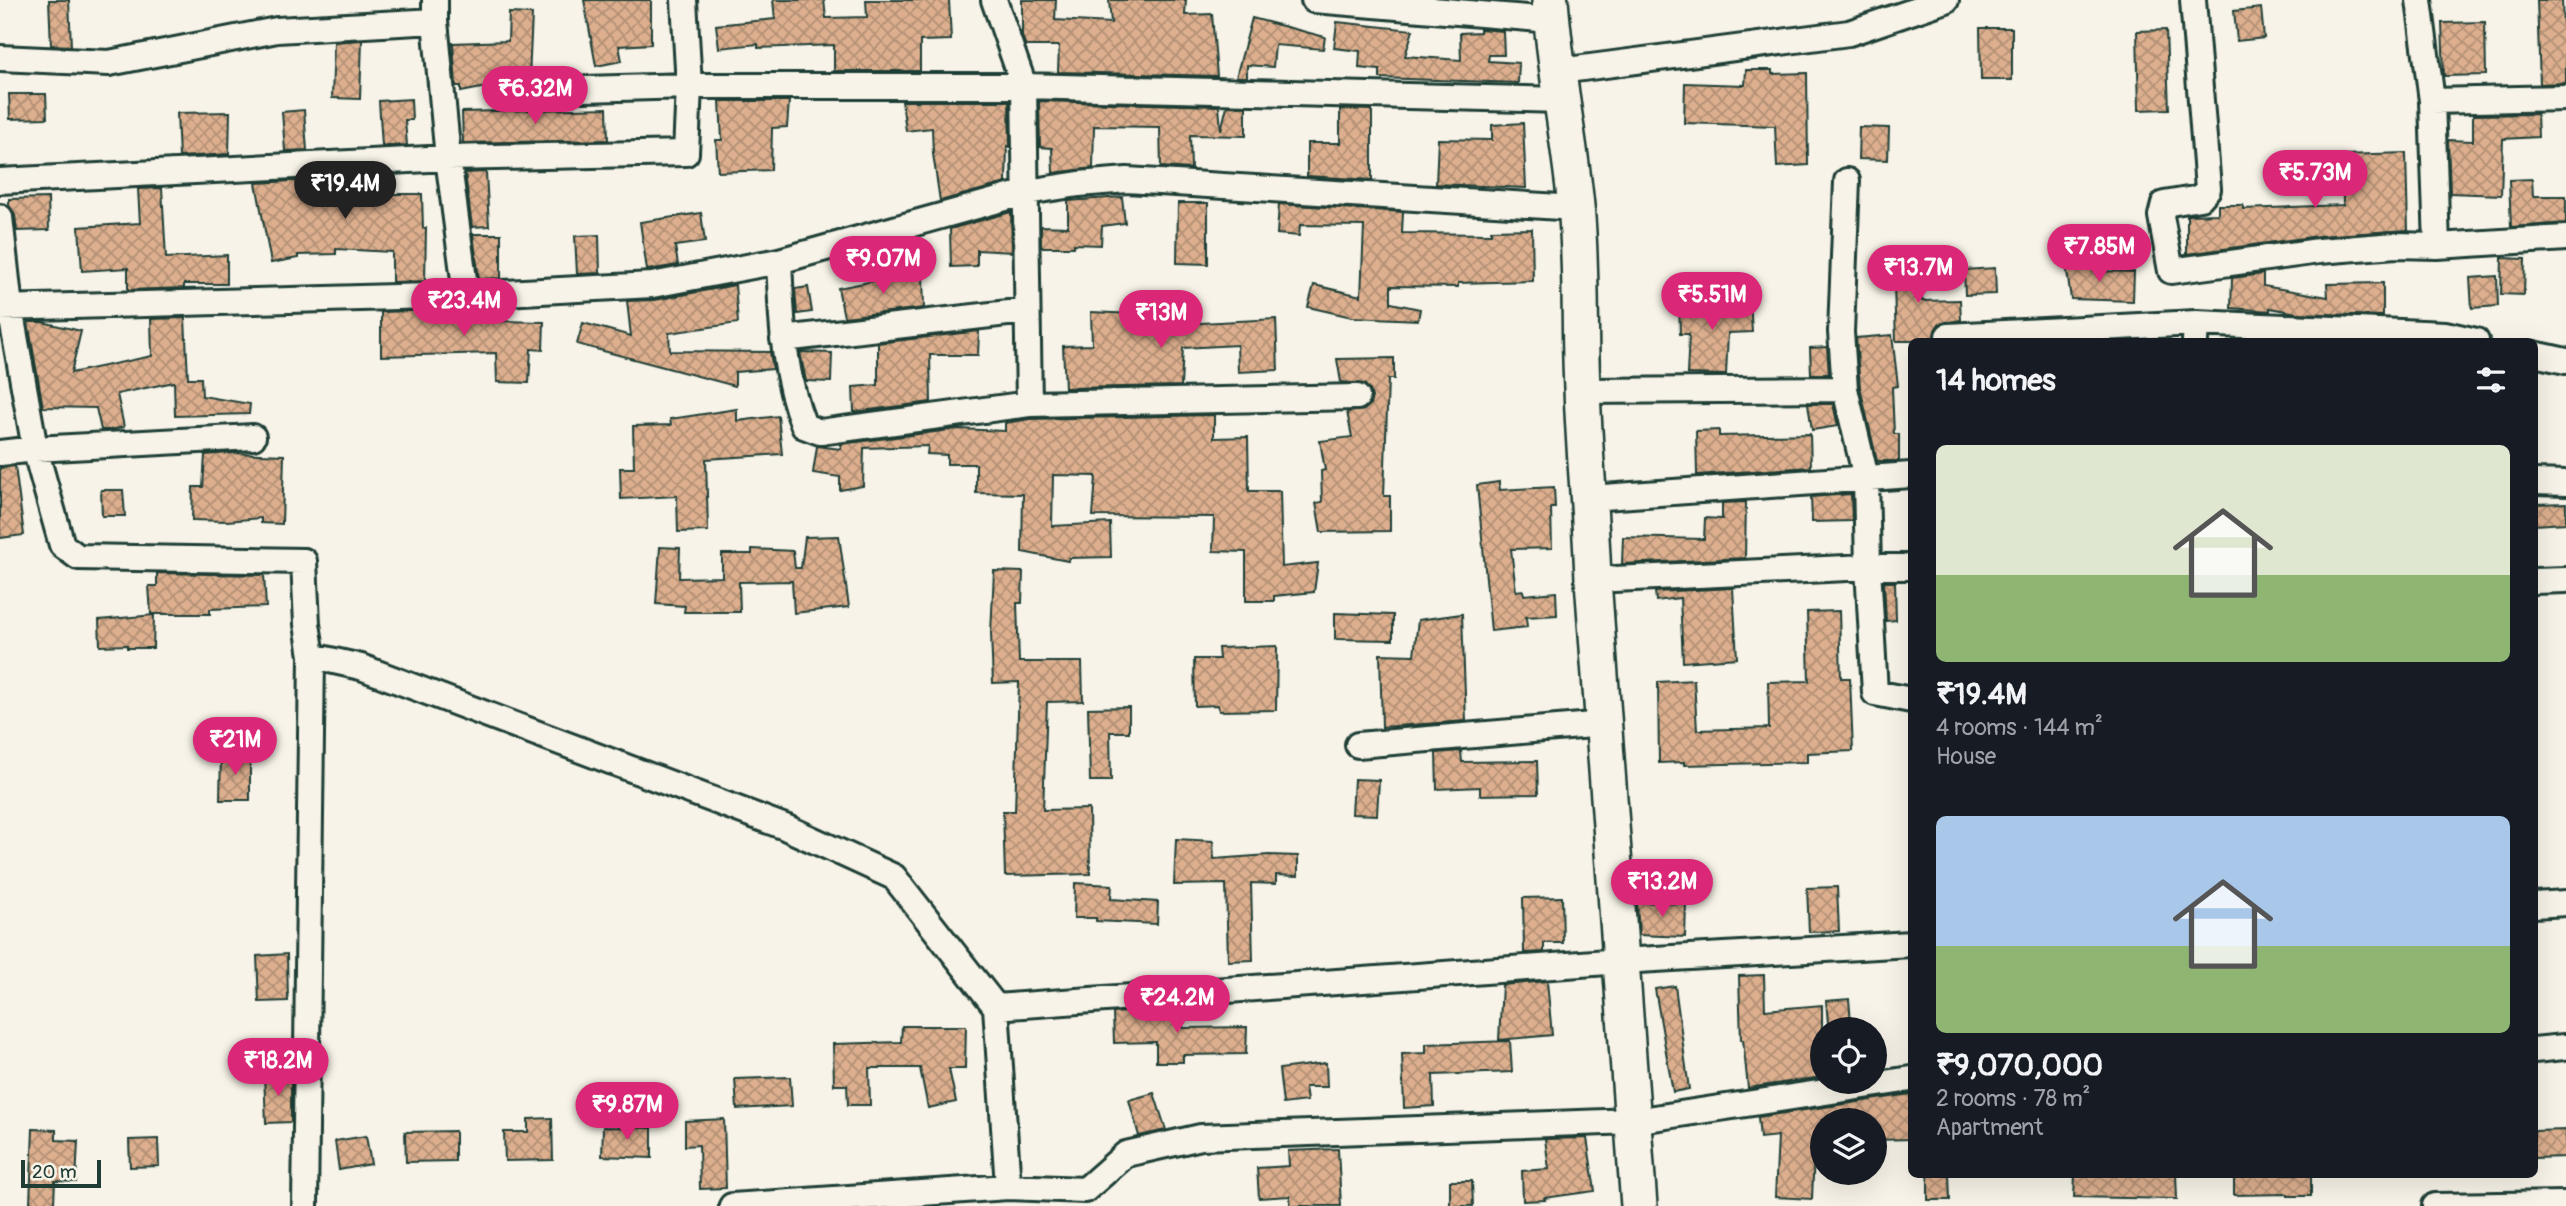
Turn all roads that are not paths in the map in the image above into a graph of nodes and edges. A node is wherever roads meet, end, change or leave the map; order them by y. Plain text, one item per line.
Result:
1 (684, 0) edge
2 (994, 0) edge
3 (1314, 0) edge
4 (1946, 0) edge
5 (2193, 0) edge
6 (2419, 0) edge
7 (435, 10) edge
8 (1551, 10) edge
9 (0, 58) edge
10 (689, 86) junction
11 (1024, 86) junction
12 (1560, 86) junction
13 (584, 89) dead end
14 (2566, 98) edge
15 (2432, 101) junction
16 (448, 158) junction
17 (0, 181) edge
18 (1847, 181) dead end
19 (1027, 192) junction
20 (1576, 208) junction
21 (0, 217) edge
22 (2566, 238) edge
23 (2437, 246) junction
24 (779, 261) junction
25 (466, 295) junction
26 (5, 308) edge
27 (1026, 311) junction
28 (2196, 332) edge
29 (1948, 336) dead end
30 (2463, 338) edge
31 (783, 339) junction
32 (2538, 355) edge
33 (2566, 361) edge
34 (1845, 389) junction
35 (1582, 391) junction
36 (1357, 397) dead end
37 (1029, 404) junction
38 (253, 436) dead end
39 (34, 449) junction
40 (0, 453) edge
41 (1908, 475) edge
42 (1866, 478) junction
43 (2538, 482) edge
44 (2566, 483) edge
45 (1590, 498) junction
46 (1868, 567) junction
47 (1908, 567) edge
48 (1593, 580) junction
49 (2538, 580) edge
50 (2566, 580) edge
51 (312, 656) junction
52 (1908, 699) edge
53 (1604, 724) junction
54 (1358, 745) dead end
55 (2566, 903) edge
56 (2538, 905) edge
57 (1908, 944) edge
58 (1621, 961) junction
59 (996, 1007) junction
60 (2564, 1046) dead end
61 (2538, 1049) edge
62 (1908, 1079) edge
63 (1634, 1121) junction
64 (1008, 1187) junction
65 (1085, 1198) edge
66 (2566, 1204) edge
67 (305, 1206) edge
68 (732, 1206) edge
69 (1639, 1206) edge
70 (2435, 1206) edge

1 - 10 street
2 - 11 street
3 - 8 street
4 - 12 street
5 - 23 street
6 - 15 street
7 - 9 street
7 - 16 street
8 - 12 street
10 - 11 street
10 - 13 street
10 - 16 street
11 - 12 street
11 - 19 street
12 - 20 street
14 - 15 street
15 - 23 street
16 - 17 street
16 - 25 street
18 - 34 street
19 - 20 street
19 - 24 street
19 - 27 street
20 - 35 street
21 - 26 street
22 - 23 street
24 - 25 street
24 - 31 street
25 - 26 street
26 - 39 street
27 - 31 street
27 - 37 street
28 - 29 street
28 - 30 street
31 - 37 street
32 - 33 street
34 - 35 street
34 - 42 street
35 - 45 street
36 - 37 street
38 - 39 street
39 - 40 street
39 - 51 street
41 - 42 street
42 - 45 street
42 - 46 street
43 - 44 street
45 - 48 street
46 - 47 street
46 - 48 street
46 - 52 street
48 - 53 street
49 - 50 street
51 - 59 street
51 - 67 street
53 - 54 street
53 - 58 street
55 - 56 street
57 - 58 street
58 - 59 street
58 - 63 street
59 - 64 street
60 - 61 street
62 - 63 street
63 - 65 street
63 - 69 street
64 - 65 street
64 - 68 street
66 - 70 street

